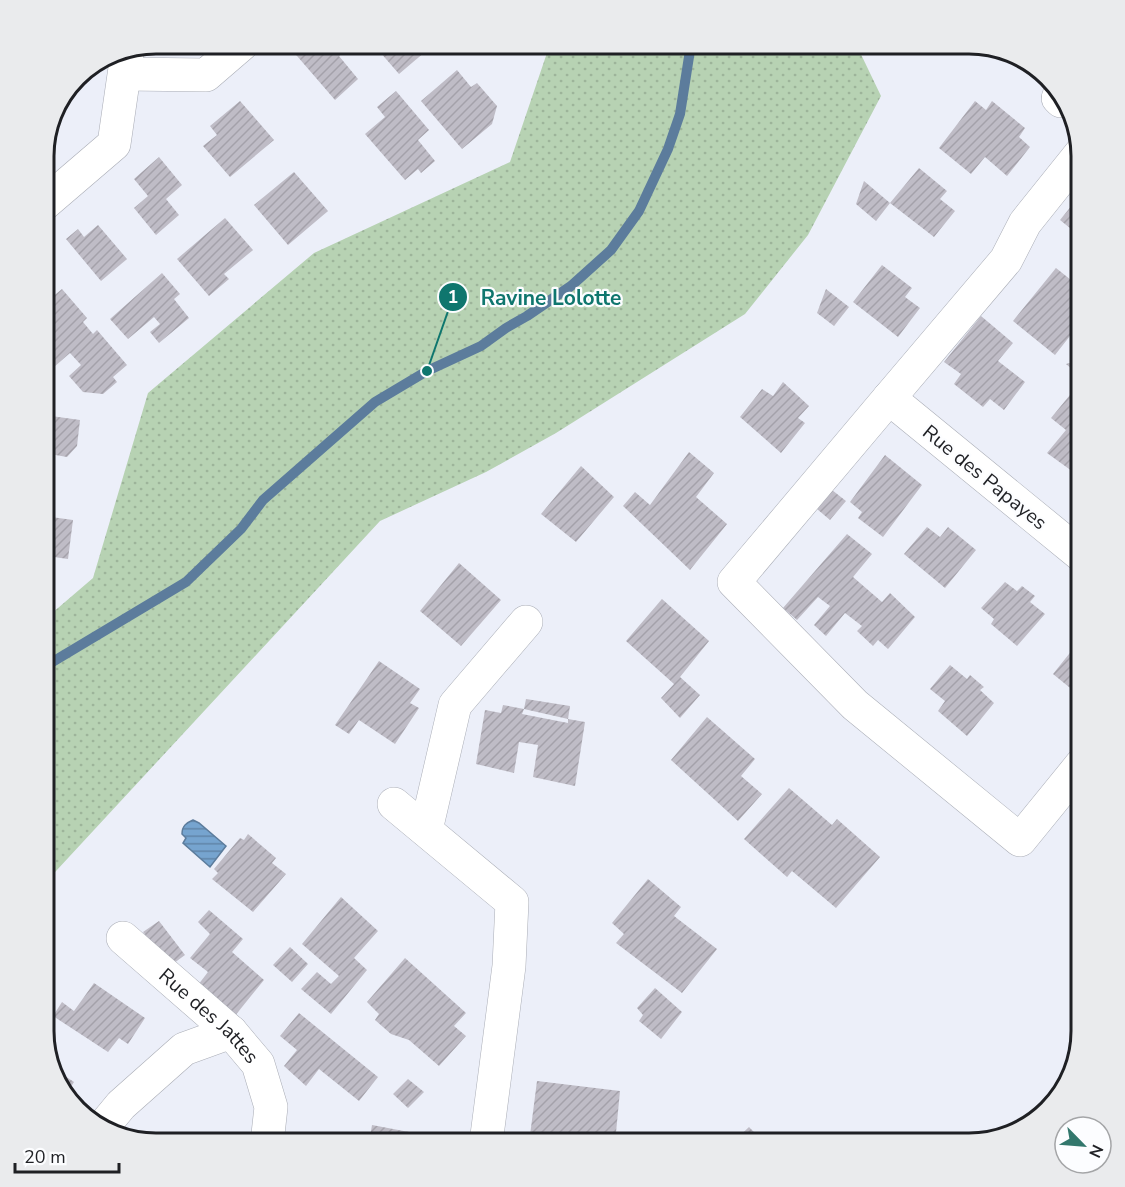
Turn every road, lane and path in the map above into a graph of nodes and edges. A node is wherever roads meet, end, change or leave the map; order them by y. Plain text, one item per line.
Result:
1 (230, 54) edge
2 (126, 64) edge
3 (1071, 166) edge
4 (54, 195) edge
5 (889, 398) junction
6 (1071, 546) edge
7 (526, 622) dead end
8 (1071, 778) edge
9 (394, 804) dead end
10 (426, 830) junction
11 (123, 938) dead end
12 (231, 1032) junction
13 (108, 1121) edge
14 (268, 1133) edge
15 (487, 1133) edge

1 - 2 street
2 - 4 street
3 - 5 street
5 - 6 street, Rue des Papayes
5 - 8 street
7 - 10 street
9 - 10 street
10 - 15 street
11 - 12 street, Rue des Jattes
12 - 13 street
12 - 14 street, Rue des Jattes

